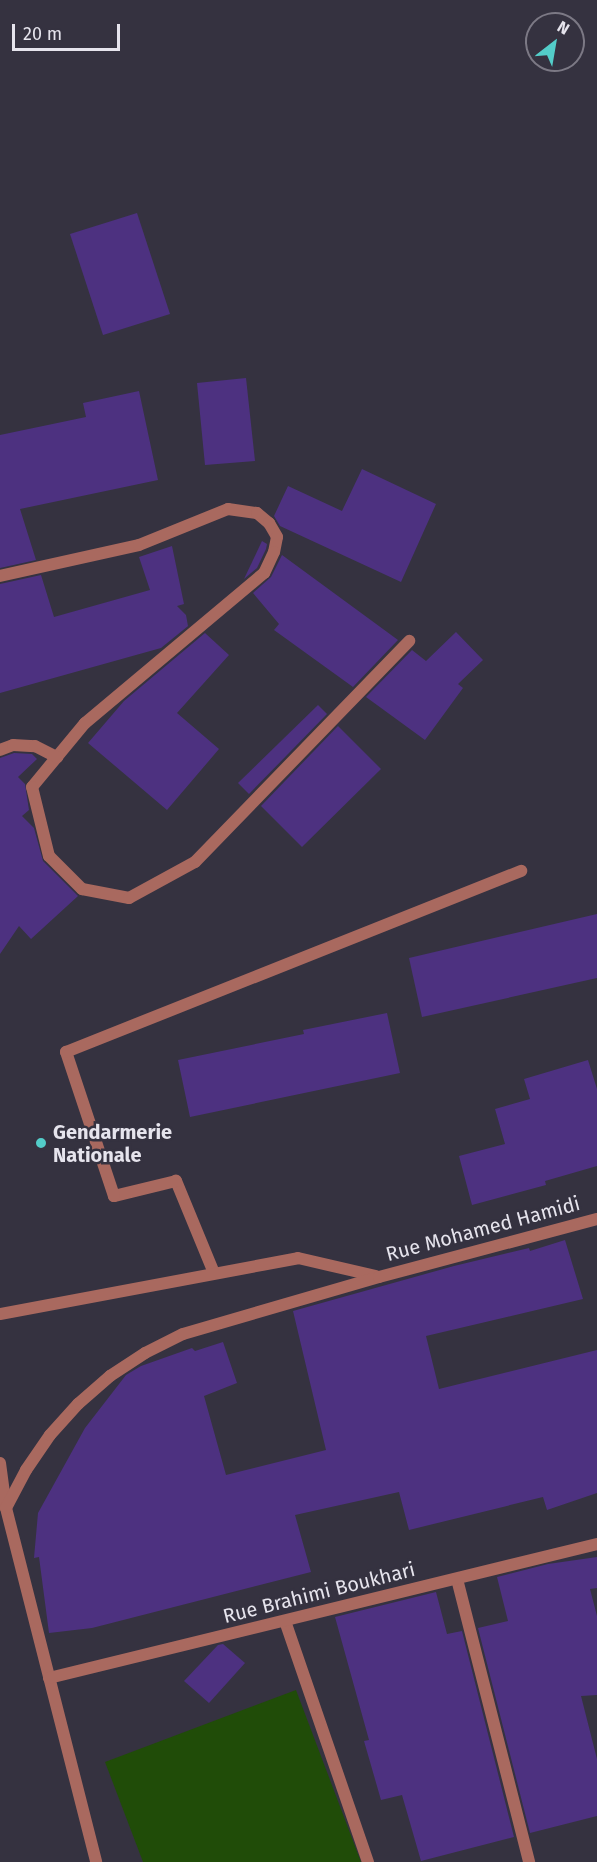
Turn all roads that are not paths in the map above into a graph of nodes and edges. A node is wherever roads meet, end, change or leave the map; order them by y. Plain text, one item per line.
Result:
1 (0, 576) edge
2 (409, 640) dead end
3 (0, 750) edge
4 (57, 757) junction
5 (521, 870) dead end
6 (597, 1219) edge
7 (214, 1273) junction
8 (379, 1277) junction
9 (0, 1314) edge
10 (0, 1463) edge
11 (6, 1508) junction
12 (597, 1544) edge
13 (457, 1579) junction
14 (285, 1621) junction
15 (49, 1678) junction
16 (96, 1862) edge
17 (368, 1862) edge
18 (529, 1862) edge

1 - 4 street
2 - 4 street
3 - 4 street
5 - 7 street
6 - 8 street, Rue Mohamed Hamidi
7 - 8 street
7 - 9 street
8 - 11 street, Rue Mohamed Hamidi
10 - 11 street
11 - 15 street
12 - 13 street, Rue Brahimi Boukhari
13 - 14 street, Rue Brahimi Boukhari
13 - 18 street
14 - 15 street, Rue Brahimi Boukhari
14 - 17 street
15 - 16 street

